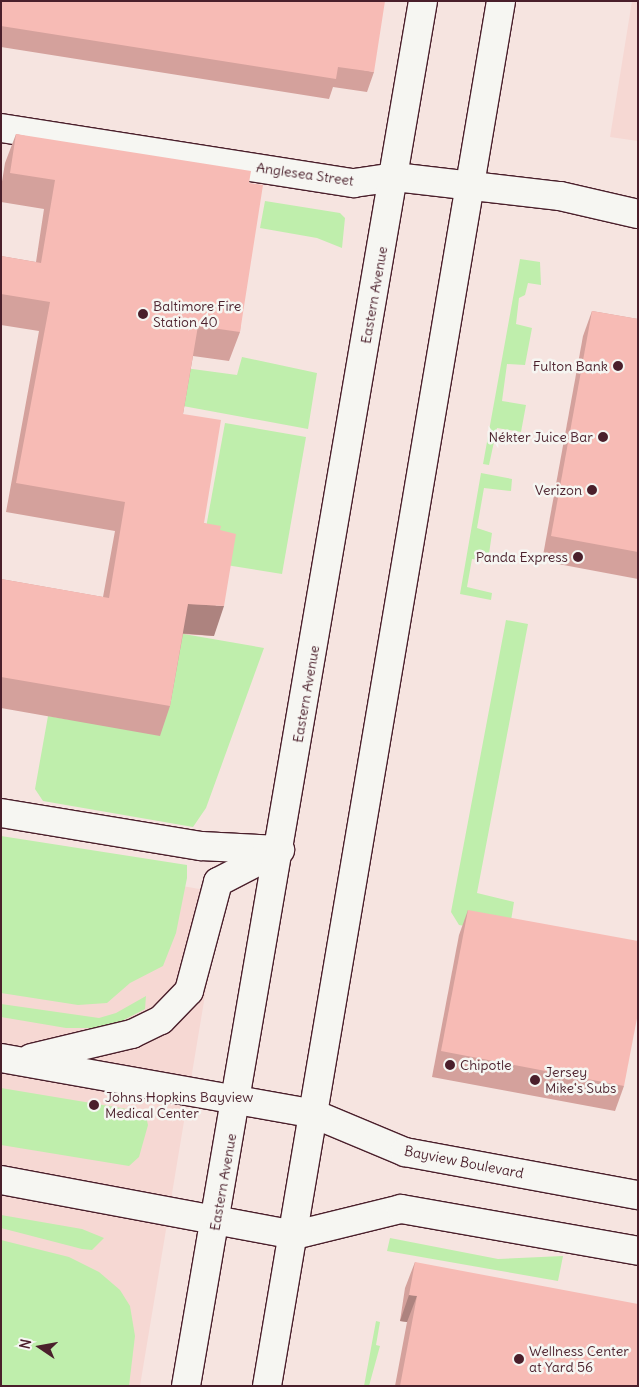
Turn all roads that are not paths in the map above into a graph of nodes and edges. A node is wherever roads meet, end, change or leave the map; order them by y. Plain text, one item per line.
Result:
1 (423, 1) edge
2 (501, 1) edge
3 (1, 128) edge
4 (395, 177) junction
5 (470, 186) junction
6 (638, 214) edge
7 (1, 813) edge
8 (280, 850) junction
9 (11, 1059) edge
10 (236, 1100) junction
11 (314, 1114) junction
12 (1, 1180) edge
13 (638, 1195) edge
14 (216, 1220) junction
15 (294, 1235) junction
16 (638, 1251) edge
17 (186, 1386) edge
18 (267, 1386) edge

1 - 4 main road, Eastern Avenue
2 - 5 main road
3 - 4 main road, Anglesea Street
4 - 5 main road, Anglesea Street
4 - 8 main road, Eastern Avenue
5 - 6 main road, Anglesea Street
5 - 11 main road
7 - 8 main road
8 - 9 main road
8 - 10 main road, Eastern Avenue
9 - 10 main road, Bayview Boulevard
10 - 11 main road, Bayview Boulevard
10 - 14 main road, Eastern Avenue
11 - 13 main road, Bayview Boulevard
11 - 15 main road
12 - 14 main road
14 - 15 main road
14 - 17 main road, Eastern Avenue
15 - 16 main road
15 - 18 main road

